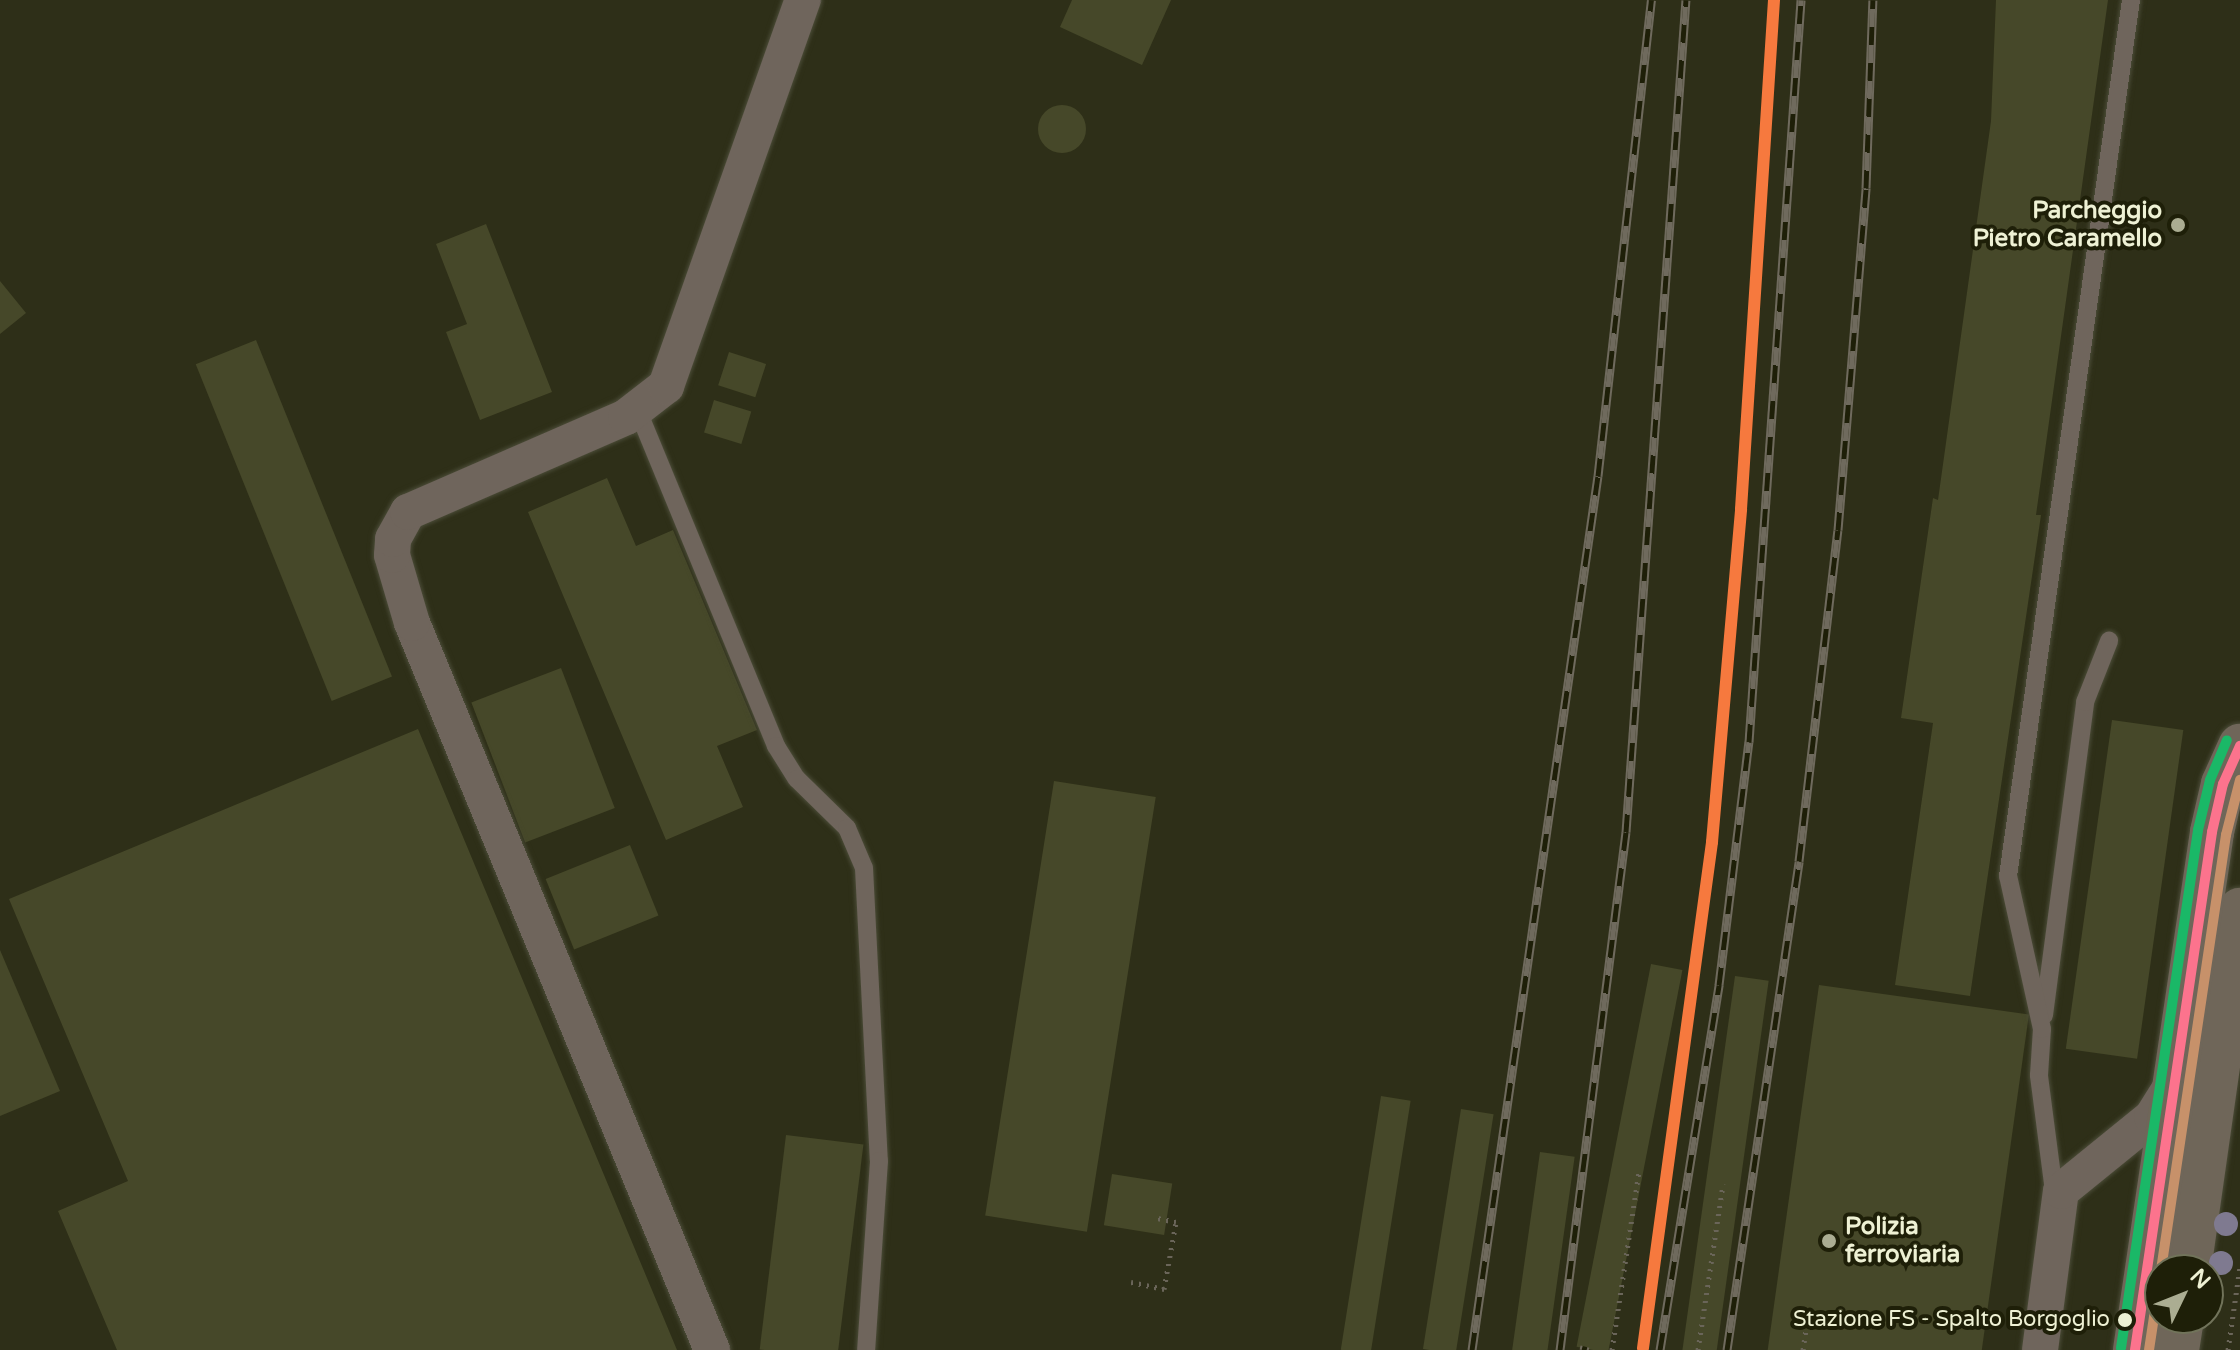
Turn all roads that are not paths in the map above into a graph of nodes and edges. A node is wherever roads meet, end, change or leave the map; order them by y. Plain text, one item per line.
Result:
1 (803, 0) edge
2 (2131, 0) edge
3 (638, 411) junction
4 (2109, 641) dead end
5 (2240, 746) edge
6 (2240, 910) edge
7 (2042, 1029) junction
8 (2174, 1083) junction
9 (2162, 1142) junction
10 (2105, 1155) junction
11 (2056, 1206) junction
12 (2197, 1214) junction
13 (2191, 1254) edge
14 (712, 1350) edge
15 (866, 1350) edge
16 (2040, 1350) edge
17 (2135, 1350) edge

1 - 3 street
2 - 7 lane
3 - 14 street
3 - 15 lane
4 - 7 lane
5 - 8 main road
6 - 12 main road
7 - 11 lane
8 - 9 main road
8 - 10 street
9 - 10 street
9 - 12 street
9 - 17 main road
10 - 11 street
11 - 16 street
12 - 13 main road

